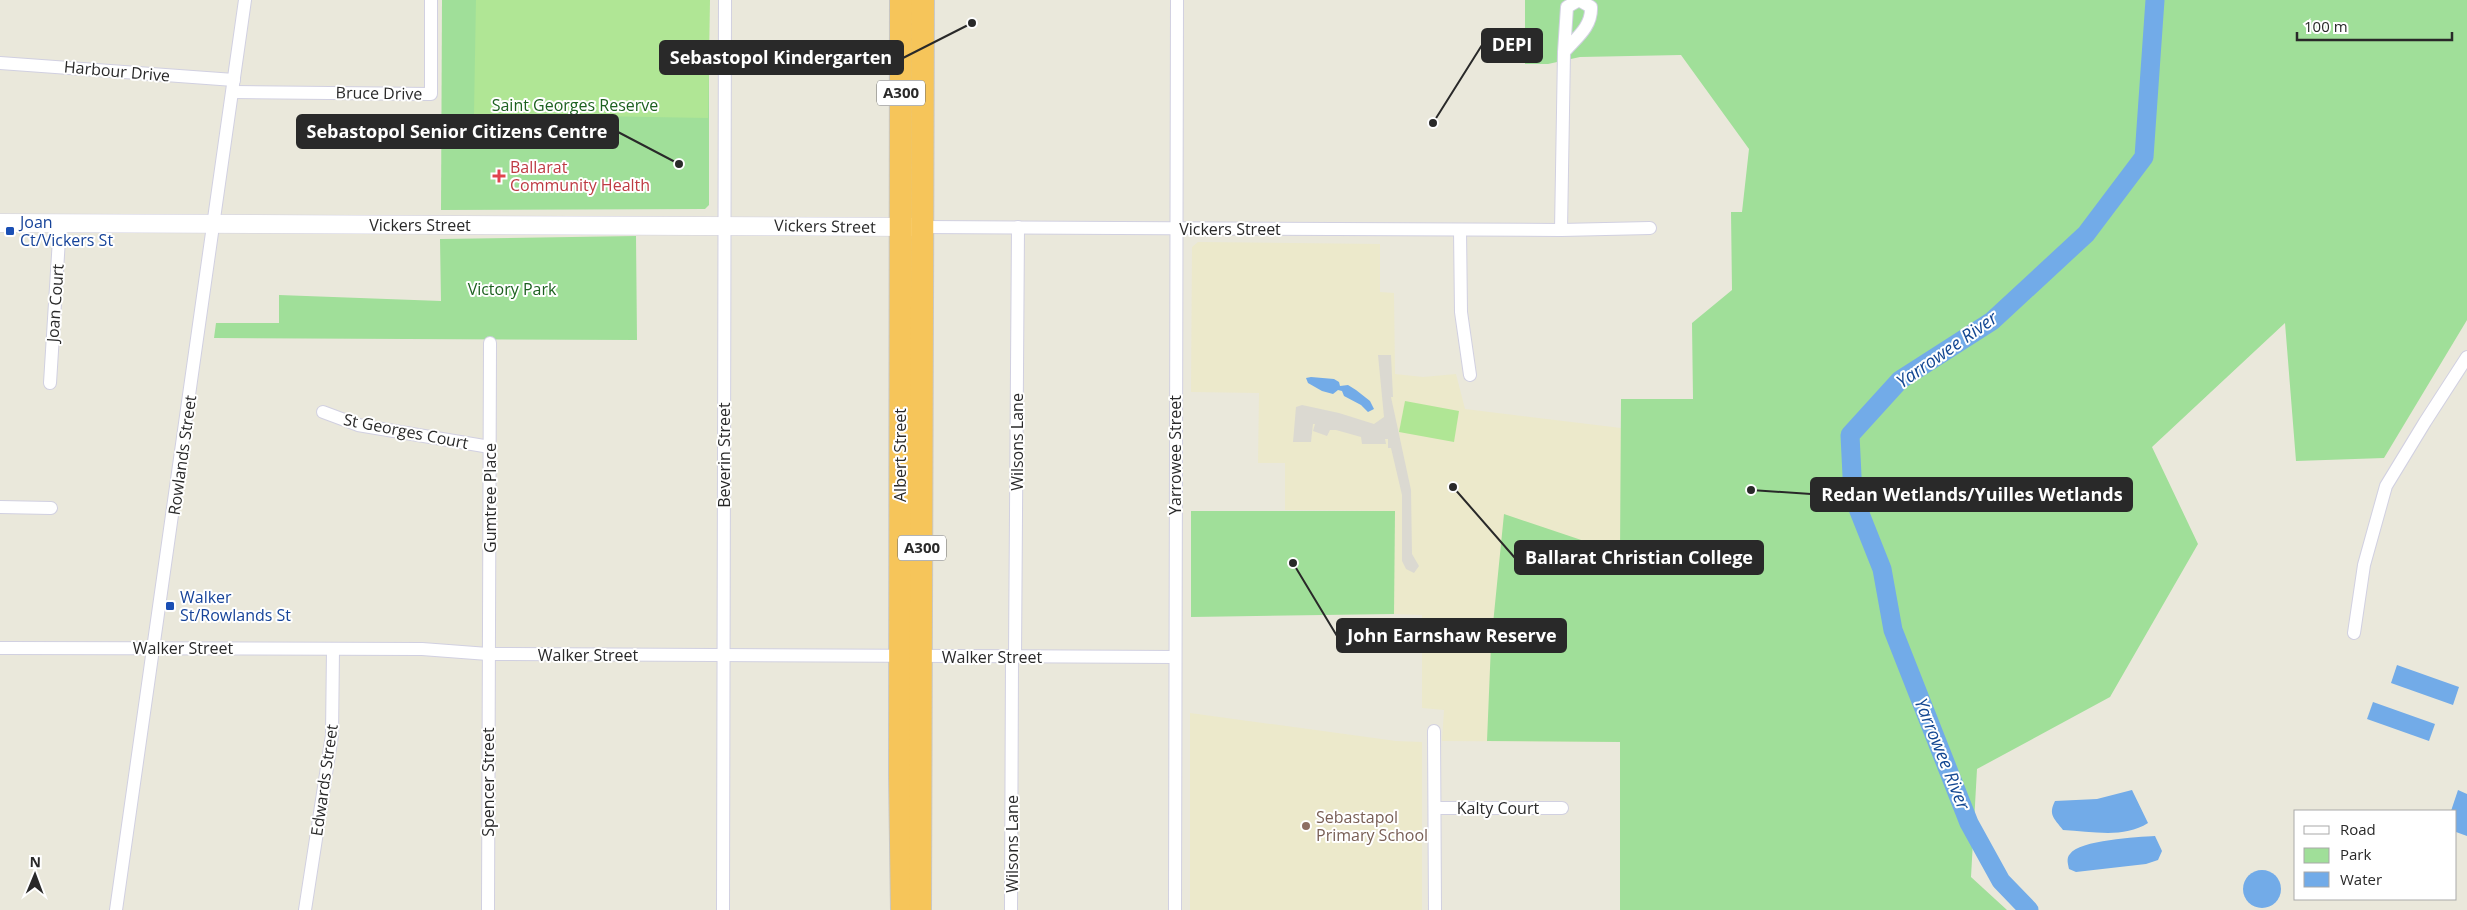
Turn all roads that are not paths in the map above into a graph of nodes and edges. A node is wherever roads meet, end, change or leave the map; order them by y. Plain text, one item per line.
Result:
1 (245, 0) edge
2 (432, 0) edge
3 (725, 0) edge
4 (901, 0) edge
5 (923, 0) edge
6 (1176, 0) edge
7 (1564, 52) dead end
8 (0, 63) edge
9 (234, 86) junction
10 (0, 223) edge
11 (60, 223) junction
12 (214, 224) junction
13 (724, 226) junction
14 (911, 227) junction
15 (1018, 227) junction
16 (1650, 228) dead end
17 (1176, 229) junction
18 (1460, 230) junction
19 (1561, 230) junction
20 (490, 343) dead end
21 (2467, 357) edge
22 (1470, 375) dead end
23 (50, 383) dead end
24 (323, 412) dead end
25 (490, 448) junction
26 (0, 507) edge
27 (51, 508) dead end
28 (2354, 633) dead end
29 (0, 648) edge
30 (155, 648) junction
31 (333, 649) junction
32 (488, 654) junction
33 (724, 656) junction
34 (910, 657) junction
35 (1014, 657) junction
36 (1175, 657) junction
37 (1434, 731) dead end
38 (1435, 808) junction
39 (1562, 808) dead end
40 (116, 910) edge
41 (305, 910) edge
42 (488, 910) edge
43 (723, 910) edge
44 (902, 910) edge
45 (920, 910) edge
46 (1011, 910) edge
47 (1174, 910) edge
48 (1435, 910) edge

1 - 9 street, Rowlands Street
2 - 9 street, Bruce Drive
3 - 13 street, Beverin Street
4 - 14 highway, Albert Street / A300
5 - 14 highway, Albert Street / A300
6 - 17 street, Yarrowee Street
7 - 19 street
8 - 9 street, Harbour Drive
9 - 12 street, Rowlands Street
10 - 11 street, Vickers Street
11 - 12 street, Vickers Street
11 - 23 street, Joan Court
12 - 13 street, Vickers Street
12 - 30 street, Rowlands Street
13 - 14 street, Vickers Street
13 - 33 street, Beverin Street
14 - 15 street, Vickers Street
14 - 34 highway, Albert Street / A300
15 - 17 street, Vickers Street
15 - 35 street, Wilsons Lane
16 - 19 street, Vickers Street
17 - 18 street, Vickers Street
17 - 36 street, Yarrowee Street
18 - 19 street, Vickers Street
18 - 22 street
20 - 25 street, Gumtree Place
21 - 28 street
24 - 25 street, St Georges Court
25 - 32 street, Gumtree Place
26 - 27 street
29 - 30 street, Walker Street
30 - 31 street, Walker Street
30 - 40 street, Rowlands Street
31 - 32 street, Walker Street
31 - 41 street, Edwards Street
32 - 33 street, Walker Street
32 - 42 street, Spencer Street
33 - 34 street, Walker Street
33 - 43 street, Beverin Street
34 - 35 street, Walker Street
34 - 44 highway, Albert Street / A300
34 - 45 highway, Albert Street / A300
35 - 36 street, Walker Street
35 - 46 street, Wilsons Lane
36 - 47 street, Yarrowee Street
37 - 38 street
38 - 39 street, Kalty Court
38 - 48 street

